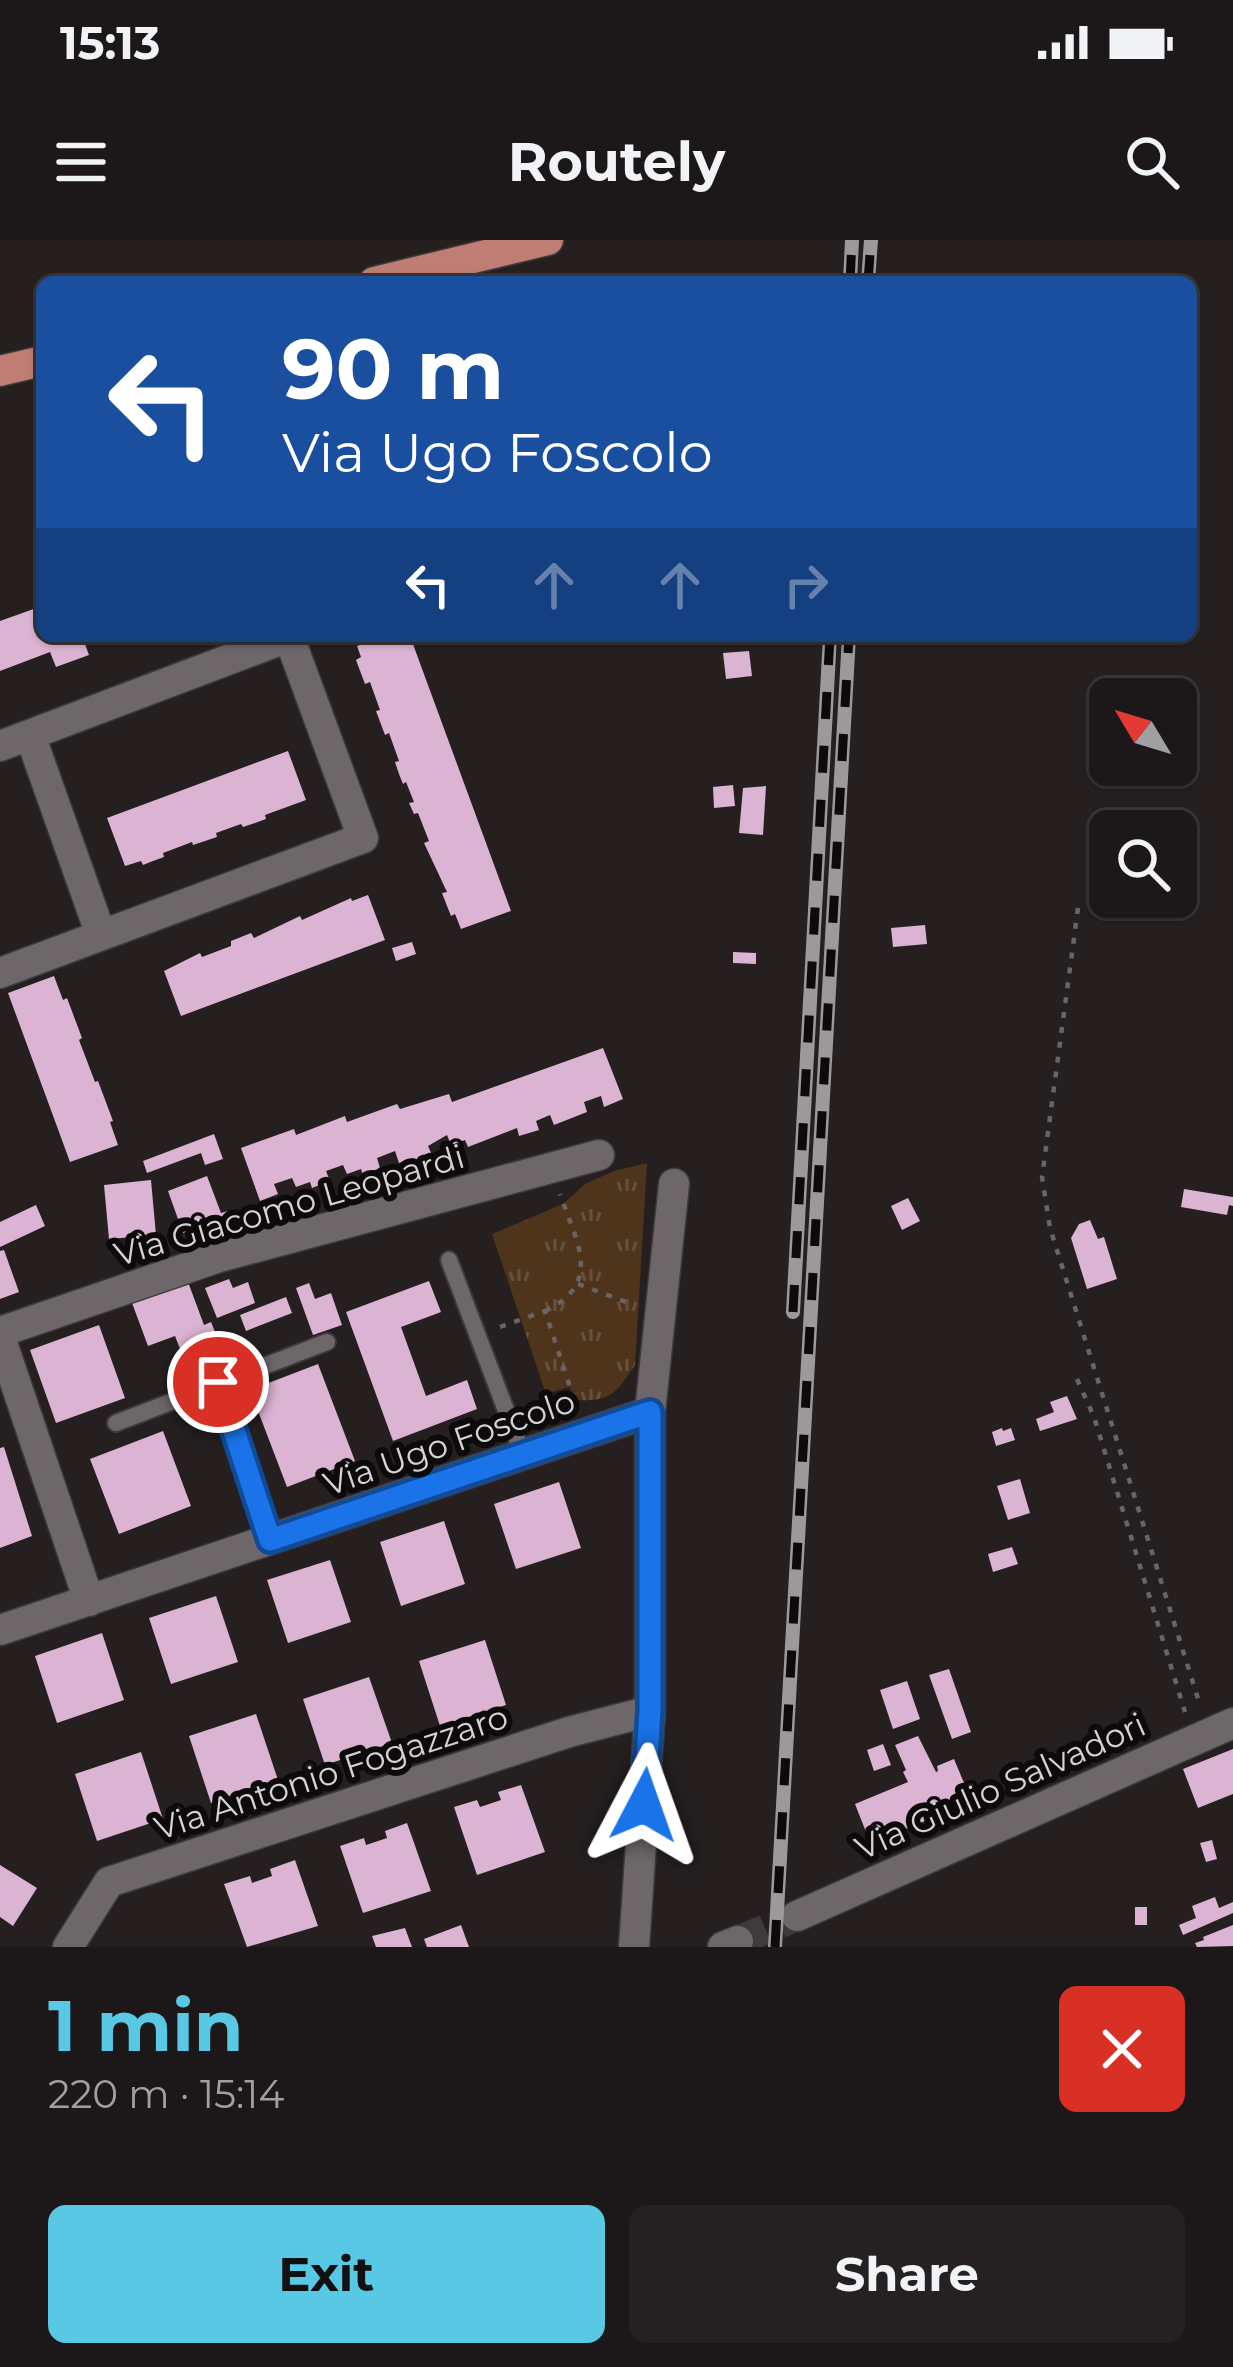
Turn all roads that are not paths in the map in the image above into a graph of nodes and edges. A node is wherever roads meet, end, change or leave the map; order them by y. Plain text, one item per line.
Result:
1 (548, 240) edge
2 (399, 276) edge
3 (36, 363) edge
4 (0, 371) edge
5 (274, 642) edge
6 (292, 642) edge
7 (30, 735) junction
8 (0, 746) edge
9 (101, 935) junction
10 (0, 974) edge
11 (599, 1155) dead end
12 (674, 1184) dead end
13 (449, 1260) dead end
14 (0, 1334) edge
15 (327, 1342) dead end
16 (218, 1382) junction
17 (650, 1412) junction
18 (116, 1423) dead end
19 (523, 1455) junction
20 (270, 1540) junction
21 (88, 1601) junction
22 (1, 1628) edge
23 (650, 1711) junction
24 (1213, 1732) edge
25 (797, 1916) tunnel mouth
26 (68, 1947) edge
27 (634, 1947) edge

1 - 2 main road
3 - 4 main road
5 - 7 street
6 - 9 street
7 - 8 street
7 - 9 street
9 - 10 street
11 - 14 street, Via Giacomo Leopardi
12 - 17 street
13 - 19 lane
14 - 21 street, Via Giacomo Leopardi
15 - 16 lane
16 - 18 lane
16 - 20 lane
17 - 19 street, Via Ugo Foscolo
17 - 23 street
19 - 20 street, Via Ugo Foscolo
20 - 21 street, Via Ugo Foscolo
21 - 22 street, Via Ugo Foscolo
23 - 26 street, Via Antonio Fogazzaro
23 - 27 street
24 - 25 street, Via Giulio Salvadori

